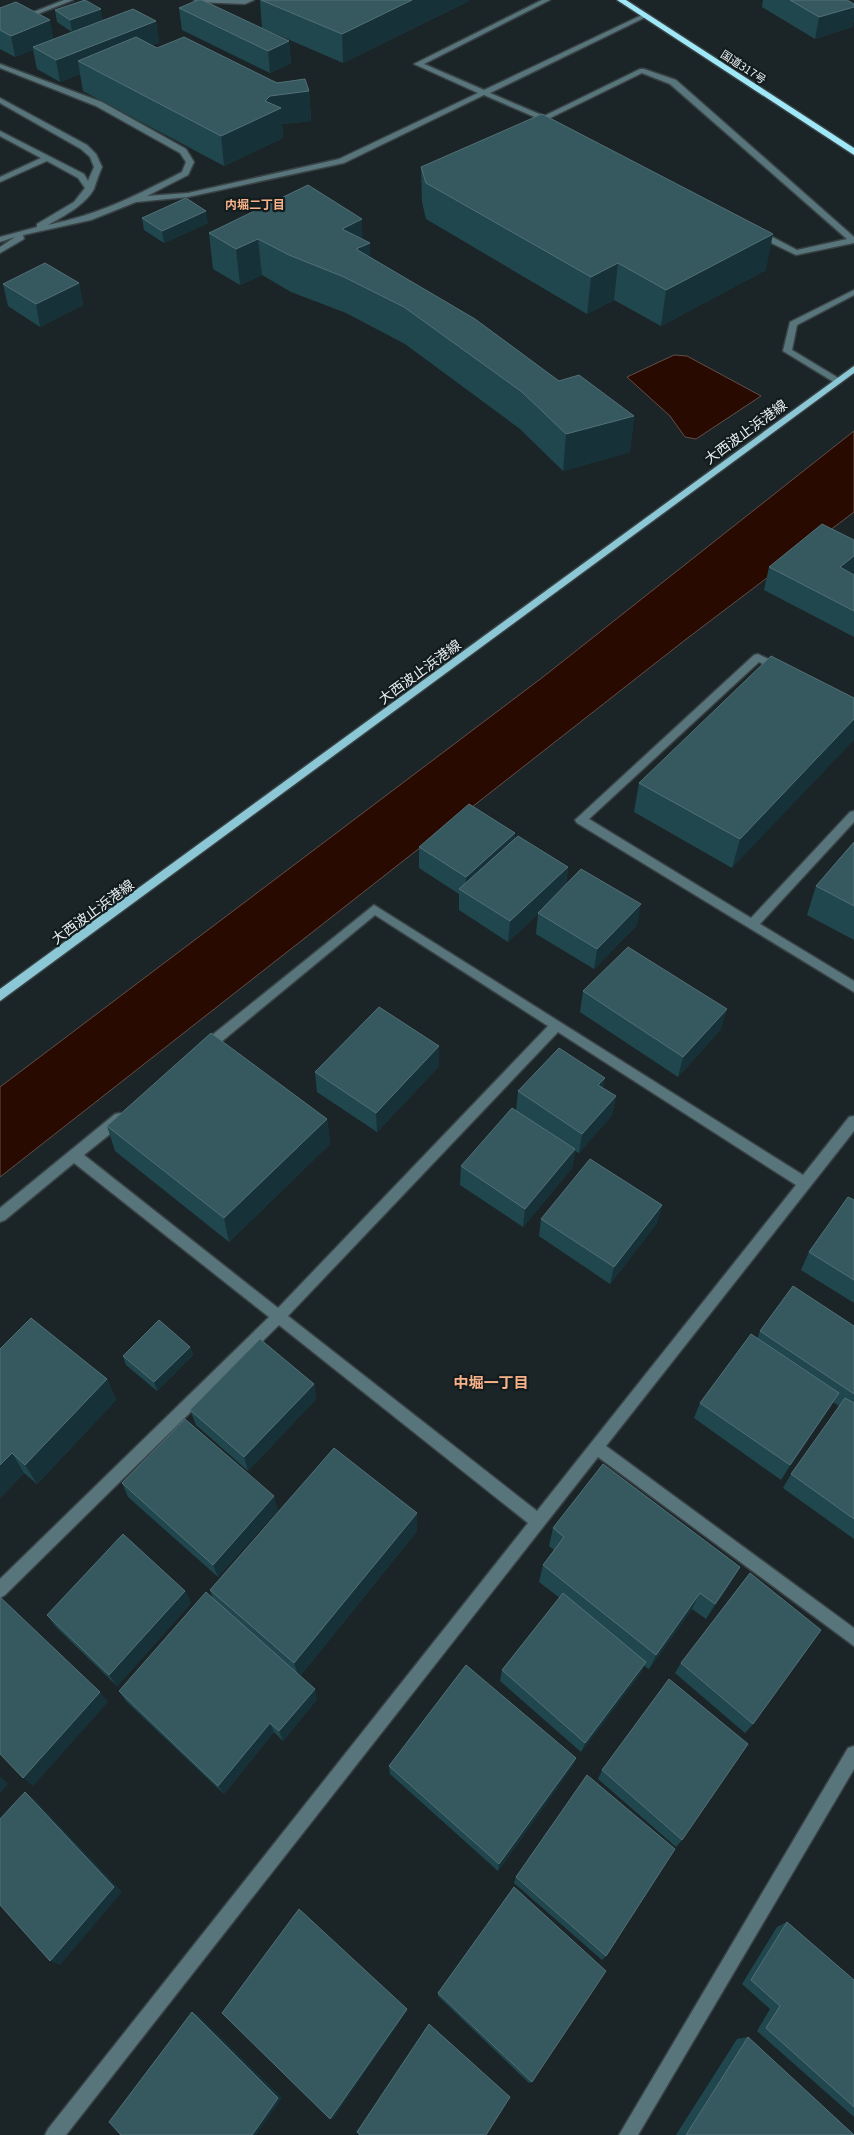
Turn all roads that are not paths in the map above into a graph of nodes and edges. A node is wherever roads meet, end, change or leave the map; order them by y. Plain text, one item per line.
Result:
1 (70, 0) edge
2 (197, 0) edge
3 (251, 0) edge
4 (547, 0) edge
5 (622, 0) edge
6 (646, 15) junction
7 (0, 27) edge
8 (0, 66) edge
9 (484, 93) junction
10 (0, 100) edge
11 (544, 119) junction
12 (553, 124) edge
13 (0, 133) edge
14 (854, 152) edge
15 (47, 158) junction
16 (0, 180) edge
17 (90, 189) junction
18 (132, 200) junction
19 (34, 229) junction
20 (753, 230) edge
21 (0, 240) edge
22 (854, 240) edge
23 (0, 251) edge
24 (854, 292) edge
25 (854, 369) edge
26 (837, 381) junction
27 (793, 675) edge
28 (854, 815) edge
29 (752, 925) junction
30 (854, 987) edge
31 (0, 996) edge
32 (556, 1026) junction
33 (198, 1055) edge
34 (129, 1112) edge
35 (854, 1121) edge
36 (75, 1156) junction
37 (806, 1184) junction
38 (0, 1216) edge
39 (279, 1316) junction
40 (596, 1447) junction
41 (538, 1521) junction
42 (0, 1590) edge
43 (854, 1638) edge
44 (854, 1754) edge
45 (54, 2135) edge
46 (628, 2135) edge

1 - 7 street
2 - 3 street
4 - 9 street
5 - 6 highway, 国道317号
6 - 9 street
6 - 14 highway, 国道317号
8 - 18 street
9 - 11 street
9 - 18 street
10 - 17 street
11 - 12 street
11 - 22 street
13 - 15 street
15 - 16 street
15 - 17 street
17 - 19 street
18 - 19 street
19 - 21 street
19 - 23 street
20 - 22 street
24 - 26 street
25 - 26 main road, 大西波止浜港線
26 - 31 main road, 大西波止浜港線
27 - 29 street
28 - 29 street
29 - 30 street
32 - 33 street
32 - 37 street
32 - 39 street
34 - 36 street
35 - 37 street
36 - 38 street
36 - 39 street
37 - 40 street
39 - 41 street
39 - 42 street
40 - 41 street
40 - 43 street
41 - 45 street
44 - 46 street

